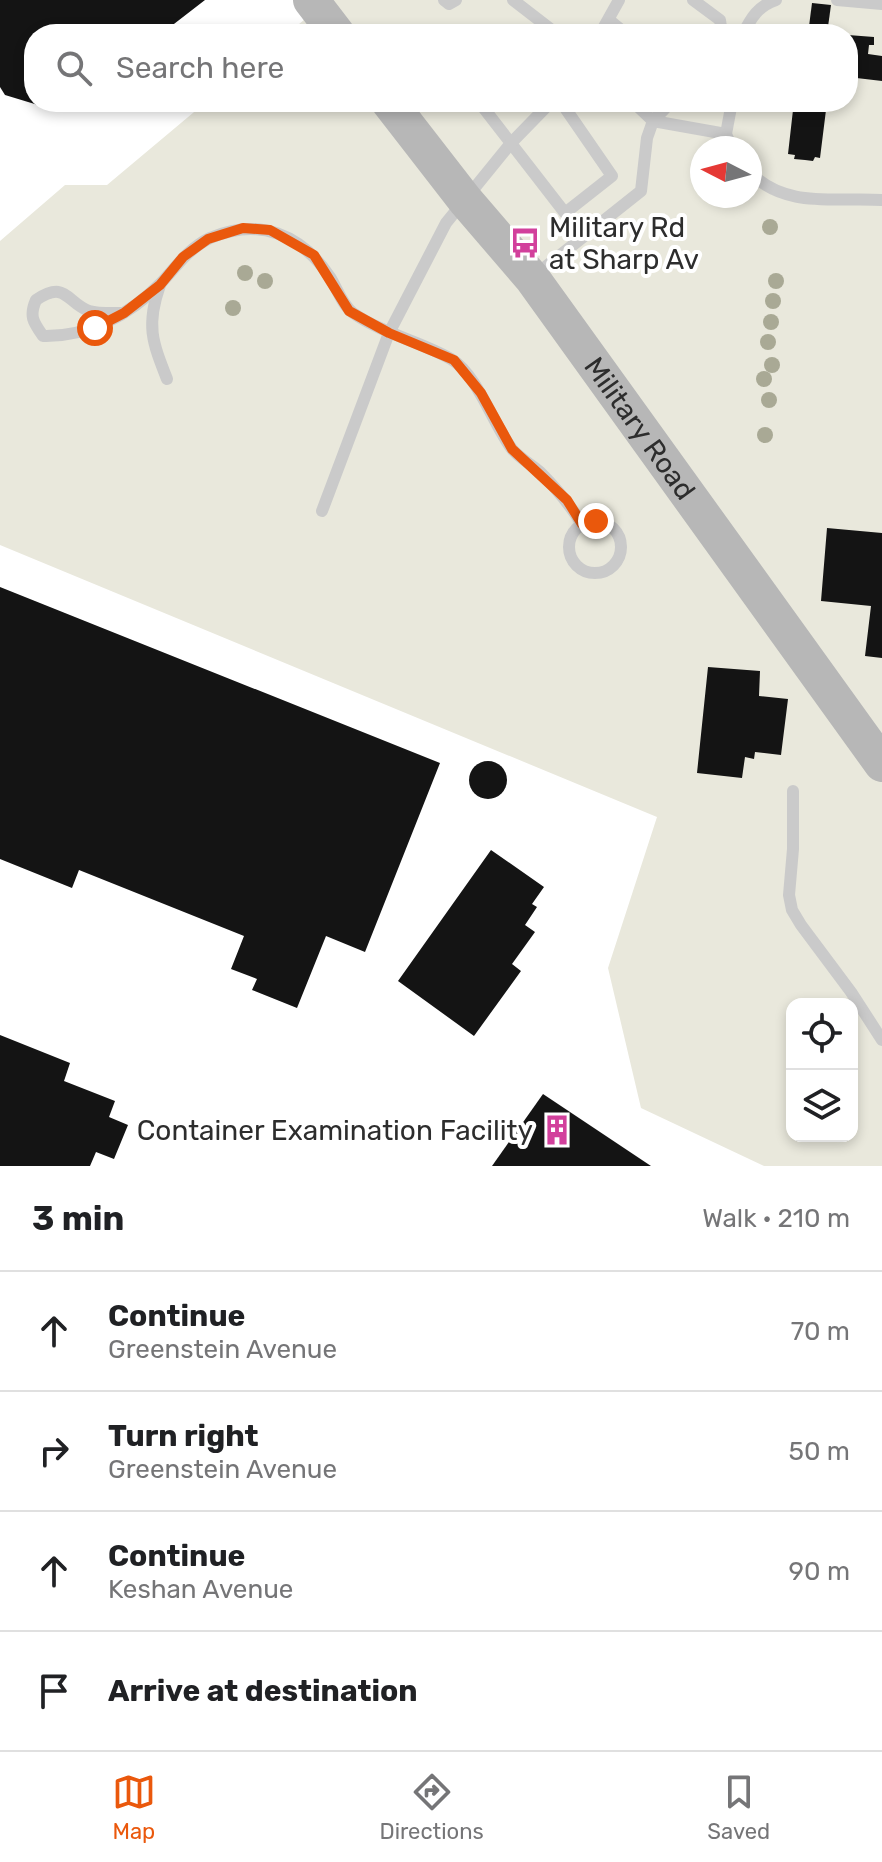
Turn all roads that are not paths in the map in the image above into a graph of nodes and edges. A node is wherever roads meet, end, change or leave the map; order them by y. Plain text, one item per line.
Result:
1 (311, 0) edge
2 (444, 0) edge
3 (456, 0) edge
4 (513, 0) edge
5 (619, 0) edge
6 (693, 0) edge
7 (776, 0) edge
8 (837, 0) edge
9 (882, 4) edge
10 (609, 20) junction
11 (329, 24) edge
12 (544, 24) edge
13 (606, 24) edge
14 (614, 24) edge
15 (721, 24) edge
16 (748, 24) edge
17 (397, 112) edge
18 (487, 112) edge
19 (541, 112) edge
20 (568, 112) edge
21 (644, 112) edge
22 (662, 112) edge
23 (730, 112) edge
24 (653, 121) junction
25 (726, 134) joint
26 (511, 143) junction
27 (762, 184) edge
28 (465, 200) junction
29 (882, 200) edge
30 (532, 278) junction
31 (160, 285) junction
32 (124, 313) junction
33 (389, 333) junction
34 (167, 379) dead end
35 (322, 511) dead end
36 (582, 524) junction
37 (882, 764) edge
38 (793, 791) dead end
39 (882, 1040) edge

1 - 11 street
2 - 3 lane
4 - 12 lane
5 - 10 lane
6 - 15 lane
7 - 16 lane
8 - 9 lane
10 - 13 lane
10 - 14 lane
17 - 28 street, Military Road
18 - 26 lane
19 - 26 lane
20 - 26 lane
21 - 24 lane
22 - 24 lane
23 - 25 lane
24 - 25 lane
24 - 30 lane
26 - 28 lane
27 - 29 lane
28 - 30 street, Military Road
28 - 33 lane
30 - 37 street, Military Road
31 - 32 lane
31 - 33 lane
31 - 34 lane
32 - 32 lane
33 - 35 lane
33 - 36 lane
36 - 36 lane
38 - 39 lane

